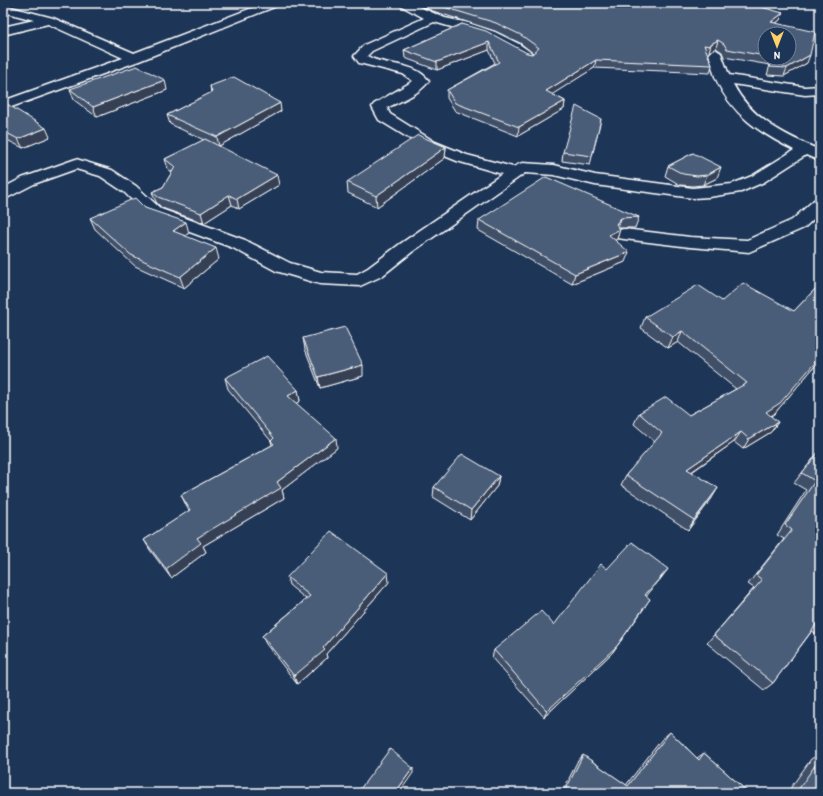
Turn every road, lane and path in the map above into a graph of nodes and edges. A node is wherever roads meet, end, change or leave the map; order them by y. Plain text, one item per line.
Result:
1 (276, 3) edge
2 (402, 3) edge
3 (3, 8) edge
4 (434, 18) junction
5 (49, 20) junction
6 (3, 31) edge
7 (715, 54) edge
8 (530, 56) edge
9 (134, 58) junction
10 (722, 78) junction
11 (820, 90) edge
12 (3, 106) edge
13 (805, 149) junction
14 (820, 156) edge
15 (516, 173) junction
16 (3, 195) edge
17 (820, 204) edge
18 (624, 234) dead end

1 - 9 street
2 - 4 street
3 - 5 street
4 - 8 street
4 - 15 street
5 - 6 street
5 - 9 street
7 - 10 street
9 - 12 street
10 - 11 street
10 - 13 street
13 - 14 street
13 - 15 street
15 - 16 street
17 - 18 street

